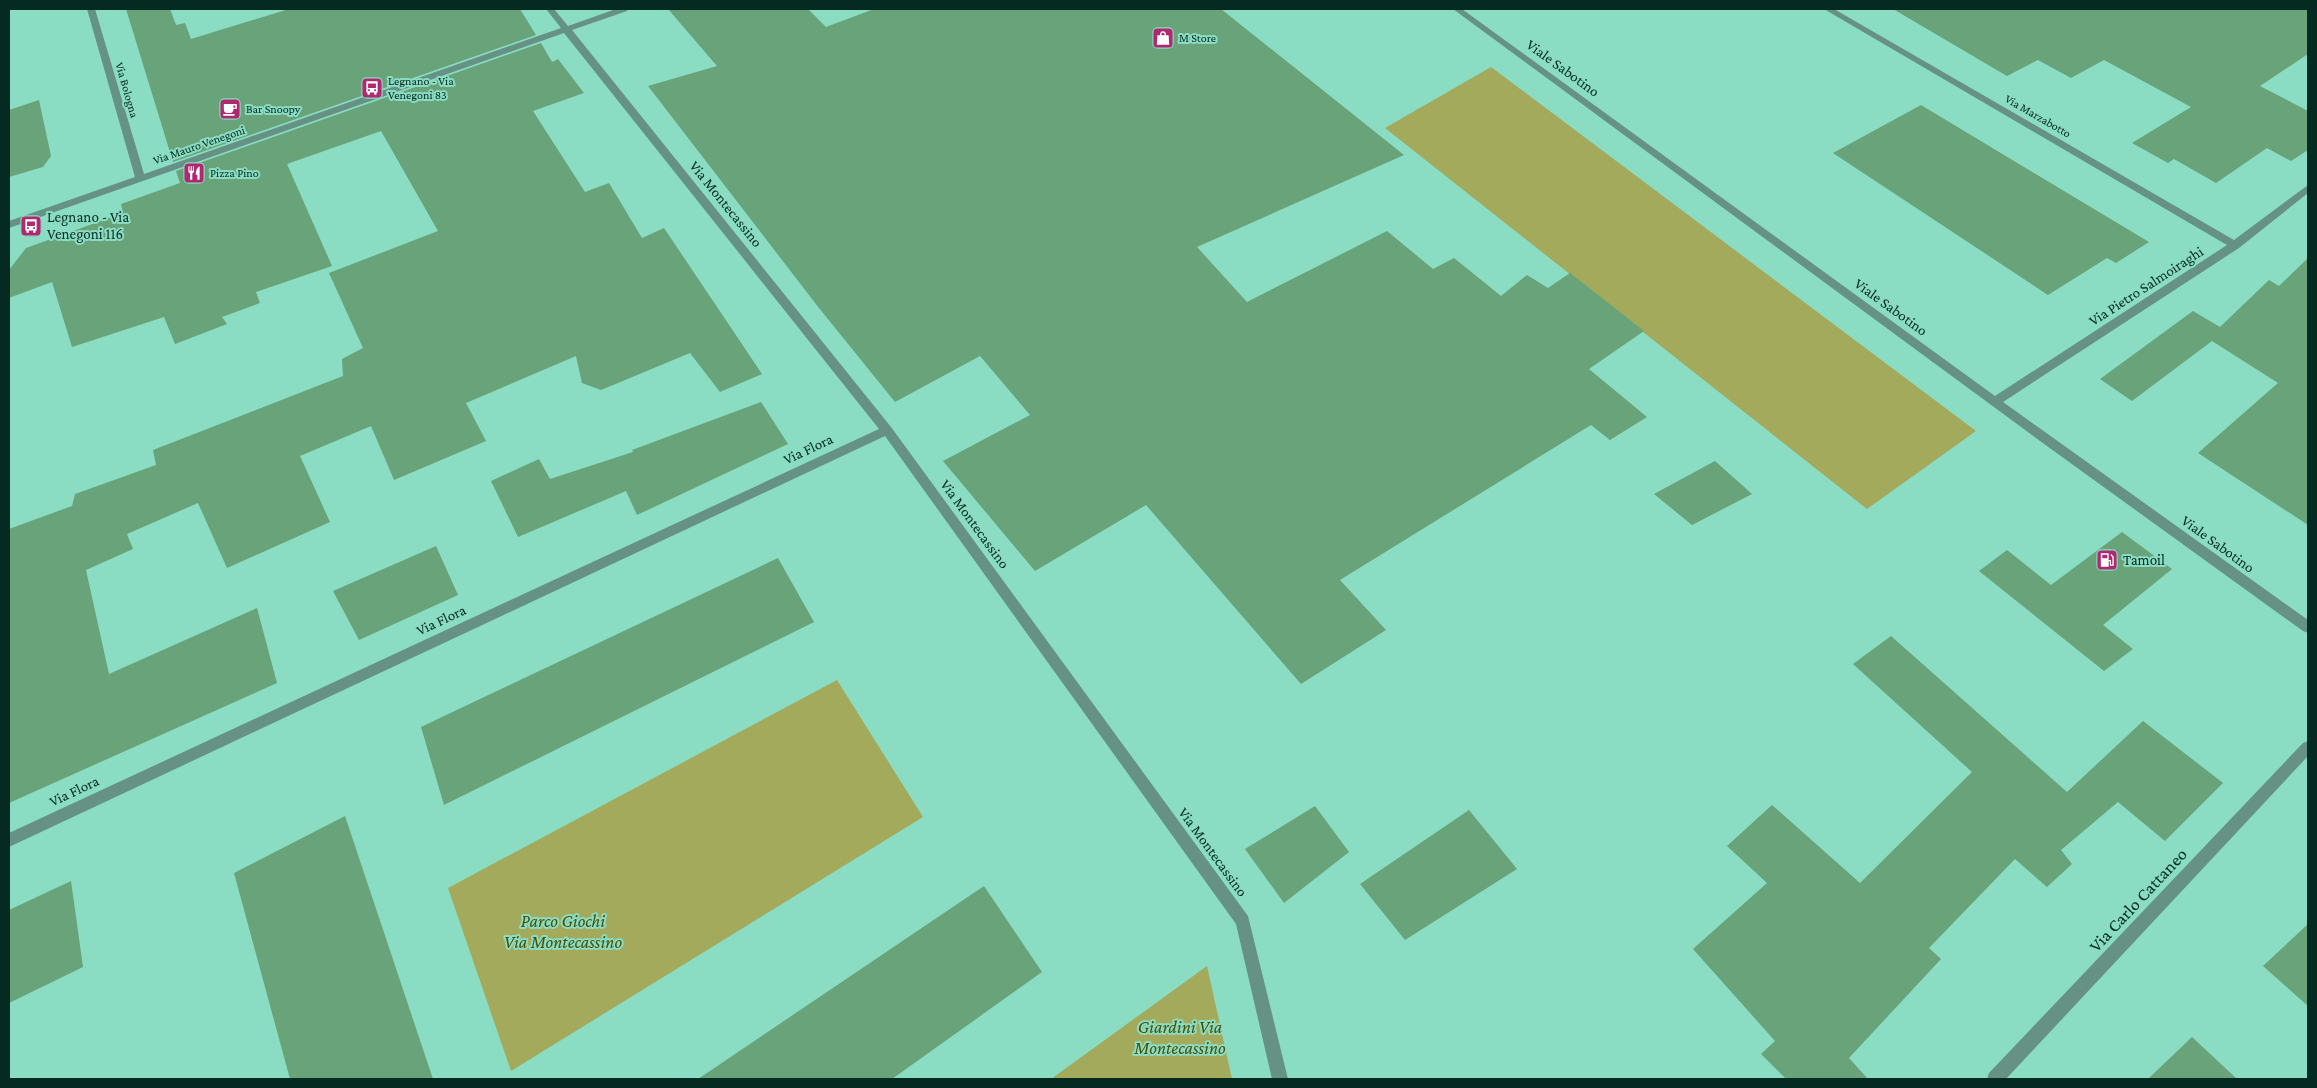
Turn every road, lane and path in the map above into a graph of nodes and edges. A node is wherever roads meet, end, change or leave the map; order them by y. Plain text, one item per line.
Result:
1 (91, 9) edge
2 (550, 9) edge
3 (624, 9) edge
4 (1456, 9) edge
5 (1828, 9) edge
6 (566, 29) junction
7 (140, 179) junction
8 (2308, 188) edge
9 (9, 225) edge
10 (2235, 245) junction
11 (1995, 402) junction
12 (887, 430) junction
13 (2308, 627) edge
14 (2308, 747) edge
15 (9, 840) edge
16 (1280, 1079) edge
17 (1995, 1079) edge

1 - 7 street, Via Bologna
2 - 6 street, Via Montecassino
3 - 6 street, Via Mauro Venegoni
4 - 11 street, Viale Sabotino
5 - 10 street, Via Marzabotto
6 - 7 street, Via Mauro Venegoni
6 - 12 street, Via Montecassino
7 - 9 street, Via Mauro Venegoni
8 - 10 street, Via Pietro Salmoiraghi
10 - 11 street, Via Pietro Salmoiraghi
11 - 13 street, Viale Sabotino
12 - 15 street, Via Flora
12 - 16 street, Via Montecassino
14 - 17 street, Via Carlo Cattaneo

